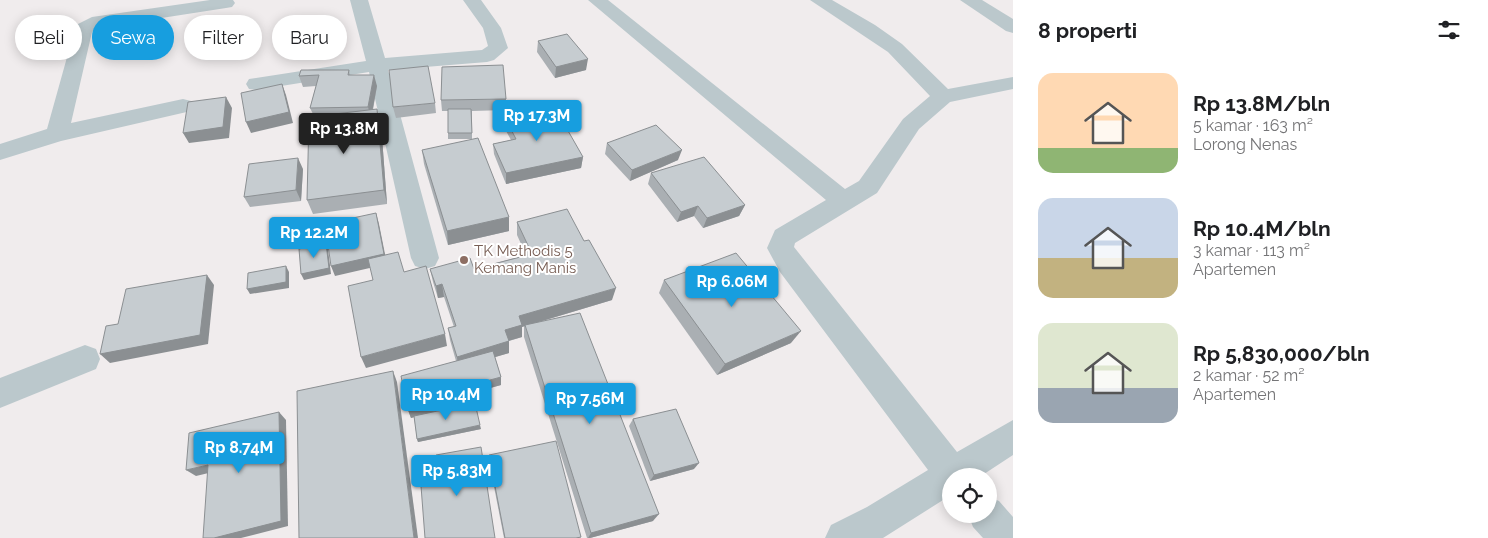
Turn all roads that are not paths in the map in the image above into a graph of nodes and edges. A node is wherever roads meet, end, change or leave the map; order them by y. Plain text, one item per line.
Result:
1 (359, 0) edge
2 (472, 0) edge
3 (597, 0) edge
4 (818, 0) edge
5 (969, 0) edge
6 (226, 3) dead end
7 (1013, 26) edge
8 (377, 65) junction
9 (1013, 83) edge
10 (256, 84) dead end
11 (943, 97) junction
12 (182, 106) dead end
13 (57, 134) junction
14 (0, 152) edge
15 (843, 201) junction
16 (425, 258) dead end
17 (85, 359) dead end
18 (0, 393) edge
19 (1013, 436) edge
20 (948, 468) edge
21 (964, 468) edge
22 (942, 482) edge
23 (994, 523) edge
24 (844, 538) edge
25 (1007, 538) edge

1 - 8 street
2 - 8 street
3 - 15 street
4 - 11 street
5 - 7 street
6 - 13 street
8 - 10 street
8 - 16 street
9 - 11 street
11 - 15 street
12 - 13 street
13 - 14 street
15 - 20 street
17 - 18 street
19 - 21 street
22 - 24 street
23 - 25 street

